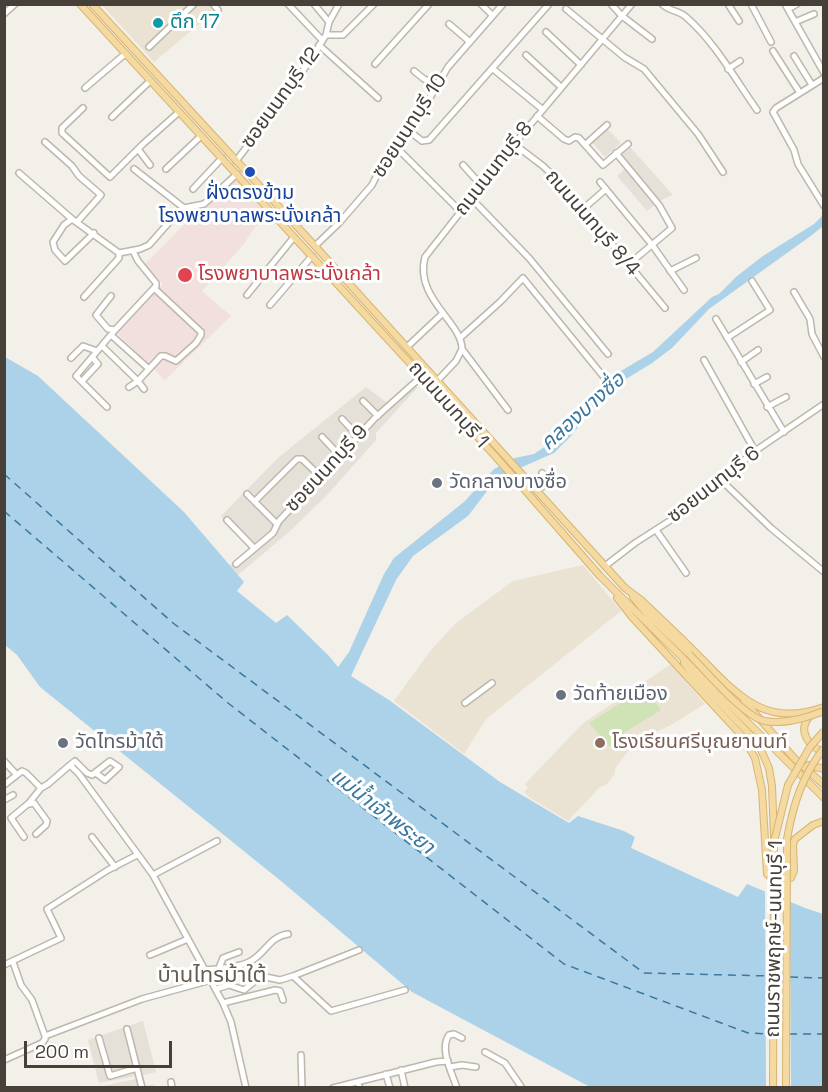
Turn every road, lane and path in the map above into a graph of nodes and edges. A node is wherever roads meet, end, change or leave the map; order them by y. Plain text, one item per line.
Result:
1 (15, 4) edge
2 (80, 4) edge
3 (92, 4) edge
4 (194, 4) edge
5 (213, 4) edge
6 (288, 4) edge
7 (314, 4) edge
8 (339, 4) edge
9 (374, 4) edge
10 (418, 4) edge
11 (429, 4) edge
12 (481, 4) edge
13 (503, 4) edge
14 (549, 4) edge
15 (611, 4) edge
16 (632, 4) edge
17 (662, 4) edge
18 (728, 4) edge
19 (751, 4) edge
20 (797, 4) edge
21 (786, 7) edge
22 (566, 9) dead end
23 (218, 10) dead end
24 (423, 10) junction
25 (4, 14) edge
26 (814, 14) dead end
27 (492, 15) junction
28 (622, 16) junction
29 (739, 21) dead end
30 (329, 22) junction
31 (795, 22) junction
32 (450, 24) dead end
33 (546, 32) dead end
34 (602, 39) junction
35 (651, 39) dead end
36 (322, 40) junction
37 (470, 42) junction
38 (771, 42) dead end
39 (149, 47) dead end
40 (773, 51) dead end
41 (125, 54) junction
42 (526, 55) dead end
43 (794, 56) dead end
44 (740, 61) dead end
45 (375, 64) dead end
46 (581, 65) junction
47 (821, 65) edge
48 (494, 69) junction
49 (728, 69) junction
50 (414, 71) dead end
51 (824, 73) edge
52 (824, 78) edge
53 (150, 81) junction
54 (439, 84) junction
55 (812, 85) junction
56 (561, 87) junction
57 (85, 88) dead end
58 (800, 93) junction
59 (378, 98) dead end
60 (83, 108) dead end
61 (542, 109) junction
62 (758, 110) dead end
63 (179, 112) junction
64 (537, 116) junction
65 (112, 117) dead end
66 (607, 125) dead end
67 (408, 130) junction
68 (201, 136) junction
69 (45, 142) dead end
70 (514, 144) junction
71 (584, 144) junction
72 (628, 144) dead end
73 (396, 147) junction
74 (138, 149) junction
75 (616, 153) junction
76 (222, 158) junction
77 (236, 161) junction
78 (150, 165) dead end
79 (463, 165) dead end
80 (134, 169) dead end
81 (166, 169) dead end
82 (723, 172) dead end
83 (19, 173) dead end
84 (237, 174) junction
85 (600, 182) dead end
86 (482, 185) junction
87 (193, 189) dead end
88 (606, 189) junction
89 (471, 198) junction
90 (824, 206) edge
91 (184, 208) junction
92 (583, 209) junction
93 (461, 212) junction
94 (74, 220) junction
95 (94, 233) junction
96 (294, 237) junction
97 (315, 246) junction
98 (653, 246) junction
99 (133, 251) junction
100 (119, 253) junction
101 (312, 256) junction
102 (696, 258) dead end
103 (628, 264) junction
104 (670, 271) junction
105 (752, 281) dead end
106 (155, 289) junction
107 (684, 290) dead end
108 (794, 292) dead end
109 (247, 295) dead end
110 (111, 296) dead end
111 (84, 297) dead end
112 (270, 305) dead end
113 (665, 308) dead end
114 (442, 314) junction
115 (716, 319) dead end
116 (113, 332) junction
117 (460, 338) junction
118 (727, 338) junction
119 (102, 346) junction
120 (407, 347) junction
121 (462, 349) junction
122 (758, 350) dead end
123 (97, 351) junction
124 (608, 354) dead end
125 (92, 357) junction
126 (824, 357) edge
127 (72, 358) dead end
128 (704, 360) dead end
129 (741, 362) junction
130 (149, 369) junction
131 (422, 376) junction
132 (603, 376) dead end
133 (767, 377) dead end
134 (84, 380) dead end
135 (138, 381) junction
136 (437, 381) junction
137 (754, 384) junction
138 (129, 387) dead end
139 (144, 389) dead end
140 (786, 397) dead end
141 (363, 401) dead end
142 (824, 404) edge
143 (107, 407) dead end
144 (767, 407) junction
145 (508, 410) dead end
146 (378, 416) junction
147 (342, 419) dead end
148 (784, 432) junction
149 (358, 436) junction
150 (322, 437) dead end
151 (755, 452) junction
152 (499, 455) junction
153 (340, 456) junction
154 (542, 473) dead end
155 (321, 477) junction
156 (520, 478) junction
157 (722, 480) junction
158 (537, 491) junction
159 (247, 494) dead end
160 (255, 501) junction
161 (227, 520) dead end
162 (278, 524) junction
163 (656, 530) junction
164 (254, 548) junction
165 (236, 564) dead end
166 (605, 566) junction
167 (824, 572) edge
168 (686, 573) dead end
169 (600, 576) junction
170 (625, 588) junction
171 (677, 652) junction
172 (492, 683) dead end
173 (742, 699) junction
174 (465, 703) dead end
175 (823, 709) edge
176 (824, 731) edge
177 (824, 750) edge
178 (794, 758) junction
179 (4, 761) edge
180 (71, 766) junction
181 (824, 769) edge
182 (96, 773) dead end
183 (16, 774) junction
184 (4, 785) edge
185 (824, 786) edge
186 (41, 788) junction
187 (13, 795) dead end
188 (824, 798) edge
189 (4, 800) edge
190 (29, 803) junction
191 (824, 821) edge
192 (36, 834) dead end
193 (24, 837) dead end
194 (92, 837) dead end
195 (217, 841) dead end
196 (774, 842) junction
197 (137, 855) junction
198 (115, 867) junction
199 (153, 875) junction
200 (288, 934) dead end
201 (188, 939) junction
202 (359, 950) dead end
203 (239, 952) dead end
204 (150, 955) dead end
205 (13, 962) junction
206 (4, 965) edge
207 (219, 968) junction
208 (206, 970) junction
209 (293, 976) junction
210 (211, 980) junction
211 (216, 989) junction
212 (405, 990) dead end
213 (283, 1000) dead end
214 (223, 1003) junction
215 (127, 1029) dead end
216 (45, 1036) junction
217 (99, 1038) dead end
218 (462, 1038) dead end
219 (485, 1052) dead end
220 (301, 1055) dead end
221 (4, 1060) edge
222 (449, 1064) junction
223 (476, 1067) dead end
224 (137, 1068) junction
225 (401, 1070) junction
226 (386, 1074) junction
227 (142, 1088) edge
228 (246, 1088) edge
229 (302, 1088) edge
230 (333, 1088) edge
231 (390, 1088) edge
232 (405, 1088) edge
233 (457, 1088) edge
234 (522, 1088) edge
235 (773, 1088) edge
236 (786, 1088) edge

1 - 25 street
2 - 41 main road, ถนนนนทบุรี 1
3 - 77 main road, ถนนนนทบุรี 1
4 - 39 street
5 - 23 street
6 - 36 street
7 - 30 street
8 - 30 street
9 - 36 street
10 - 24 street
11 - 24 street
12 - 27 street
13 - 27 street, ซอยนนทบุรี 10
14 - 48 street
15 - 28 street
16 - 28 street, ถนนนนทบุรี 8
17 - 49 street
18 - 29 street
19 - 38 street
20 - 21 street
21 - 31 street
22 - 34 street
24 - 45 street
26 - 31 street
27 - 37 street, ซอยนนทบุรี 10
28 - 34 street, ถนนนนทบุรี 8
28 - 35 street
30 - 36 street
31 - 47 street
32 - 37 street
33 - 46 street
34 - 46 street, ถนนนนทบุรี 8
34 - 82 street
36 - 59 street
36 - 77 street, ซอยนนทบุรี 12
37 - 54 street, ซอยนนทบุรี 10
40 - 58 street
41 - 53 main road, ถนนนนทบุรี 1
41 - 57 street
42 - 56 street
43 - 55 street
44 - 49 street
46 - 56 street, ถนนนนทบุรี 8
47 - 51 street
48 - 61 street
48 - 67 street
49 - 62 street
50 - 54 street
52 - 55 street
53 - 63 main road, ถนนนนทบุรี 1
53 - 65 street
54 - 67 street, ซอยนนทบุรี 10
55 - 58 street
56 - 61 street, ถนนนนทบุรี 8
58 - 90 street
60 - 74 street
61 - 64 street, ถนนนนทบุรี 8
63 - 68 main road, ถนนนนทบุรี 1
63 - 74 street
64 - 70 street, ถนนนนทบุรี 8
64 - 71 street
66 - 71 street
67 - 73 street, ซอยนนทบุรี 10
68 - 76 main road, ถนนนนทบุรี 1
68 - 81 street
69 - 94 street
70 - 86 street, ถนนนนทบุรี 8
70 - 92 street, ถนนนนทบุรี 8/4
71 - 75 street
72 - 75 street
73 - 93 street
73 - 97 street, ซอยนนทบุรี 10
74 - 78 street
75 - 98 street
76 - 84 main road, ถนนนนทบุรี 1
76 - 87 street
77 - 97 main road, ถนนนนทบุรี 1
79 - 86 street
80 - 91 street
83 - 94 street
84 - 91 street
84 - 96 main road, ถนนนนทบุรี 1
85 - 88 street
86 - 89 street, ถนนนนทบุรี 8
88 - 92 street
88 - 98 street
89 - 93 street, ถนนนนทบุรี 8
89 - 124 street
91 - 99 street
92 - 103 street, ถนนนนทบุรี 8/4
93 - 114 street, ถนนนนทบุรี 8
94 - 95 street
94 - 95 street
95 - 100 street
96 - 101 main road, ถนนนนทบุรี 1
96 - 109 street
97 - 120 main road, ถนนนนทบุรี 1
98 - 103 street
98 - 104 street
99 - 100 street
99 - 106 street
100 - 111 street
101 - 112 street
101 - 131 main road, ถนนนนทบุรี 1
102 - 104 street
103 - 113 street, ถนนนนทบุรี 8/4
104 - 107 street
105 - 118 street
106 - 116 street
106 - 130 street
108 - 126 street
110 - 116 street
114 - 117 street, ถนนนนทบุรี 8
114 - 120 street
115 - 118 street
116 - 119 street
116 - 130 street
117 - 121 street, ถนนนนทบุรี 8
117 - 132 street
118 - 129 street
119 - 123 street
119 - 135 street
120 - 136 main road, ถนนนนทบุรี 1
121 - 136 street
121 - 145 street, ถนนนนทบุรี 8
122 - 129 street
123 - 125 street
123 - 127 street
125 - 134 street
125 - 143 street
128 - 151 street
129 - 137 street
130 - 135 street
131 - 146 street, ซอยนนทบุรี 9
131 - 152 main road, ถนนนนทบุรี 1
133 - 137 street
135 - 138 street
135 - 139 street
136 - 152 main road, ถนนนนทบุรี 1
137 - 144 street
140 - 144 street
141 - 146 street
142 - 148 street, ซอยนนทบุรี 6
144 - 148 street
146 - 149 street, ซอยนนทบุรี 9
147 - 149 street
148 - 151 street, ซอยนนทบุรี 6
149 - 153 street, ซอยนนทบุรี 9
150 - 153 street
151 - 157 street, ซอยนนทบุรี 6
152 - 156 main road, ถนนนนทบุรี 1
153 - 155 street, ซอยนนทบุรี 9
154 - 158 street
155 - 160 street
155 - 162 street, ซอยนนทบุรี 9
156 - 158 main road, ถนนนนทบุรี 1
156 - 169 main road, ถนนนนทบุรี 1
157 - 163 street, ซอยนนทบุรี 6
157 - 167 street
158 - 166 main road, ถนนนนทบุรี 1
159 - 160 street
160 - 162 street
161 - 164 street
162 - 164 street, ซอยนนทบุรี 9
163 - 166 street, ซอยนนทบุรี 6
163 - 168 street
164 - 165 street, ซอยนนทบุรี 9
166 - 170 main road, ถนนนนทบุรี 1
169 - 171 main road, ถนนนนทบุรี 1
169 - 191 main road
170 - 173 main road, ถนนนนทบุรี 1
170 - 175 main road, bridge
171 - 188 main road, ถนนนนทบุรี 1
171 - 196 main road, bridge
172 - 174 street
173 - 175 main road, ถนนนนทบุรี 1
173 - 178 main road
175 - 177 main road
176 - 196 main road, ถนนราชพฤกษ์-นนทบุรี 1, bridge
177 - 236 main road, ถนนราชพฤกษ์-นนทบุรี 1, bridge
178 - 181 main road
178 - 185 main road
179 - 183 street
180 - 182 street
180 - 186 street
180 - 197 street
183 - 184 street
183 - 186 street
186 - 190 street
187 - 189 street
190 - 192 street
190 - 193 street
194 - 198 street
195 - 199 street
196 - 235 main road, ถนนราชพฤกษ์-นนทบุรี 1, bridge
197 - 198 street
197 - 199 street
198 - 205 street
199 - 201 street
200 - 207 street
201 - 204 street
201 - 208 street
202 - 209 street
203 - 207 street
205 - 206 street
205 - 216 street
207 - 208 street
208 - 210 street
209 - 211 street
209 - 212 street
210 - 211 street
210 - 216 street
211 - 214 street
213 - 214 street
214 - 228 street
215 - 224 street
216 - 221 street
217 - 224 street
218 - 222 street
219 - 234 street
220 - 229 street
222 - 223 street
222 - 225 street
222 - 233 street
224 - 227 street
225 - 226 street
225 - 232 street
226 - 230 street
226 - 231 street

